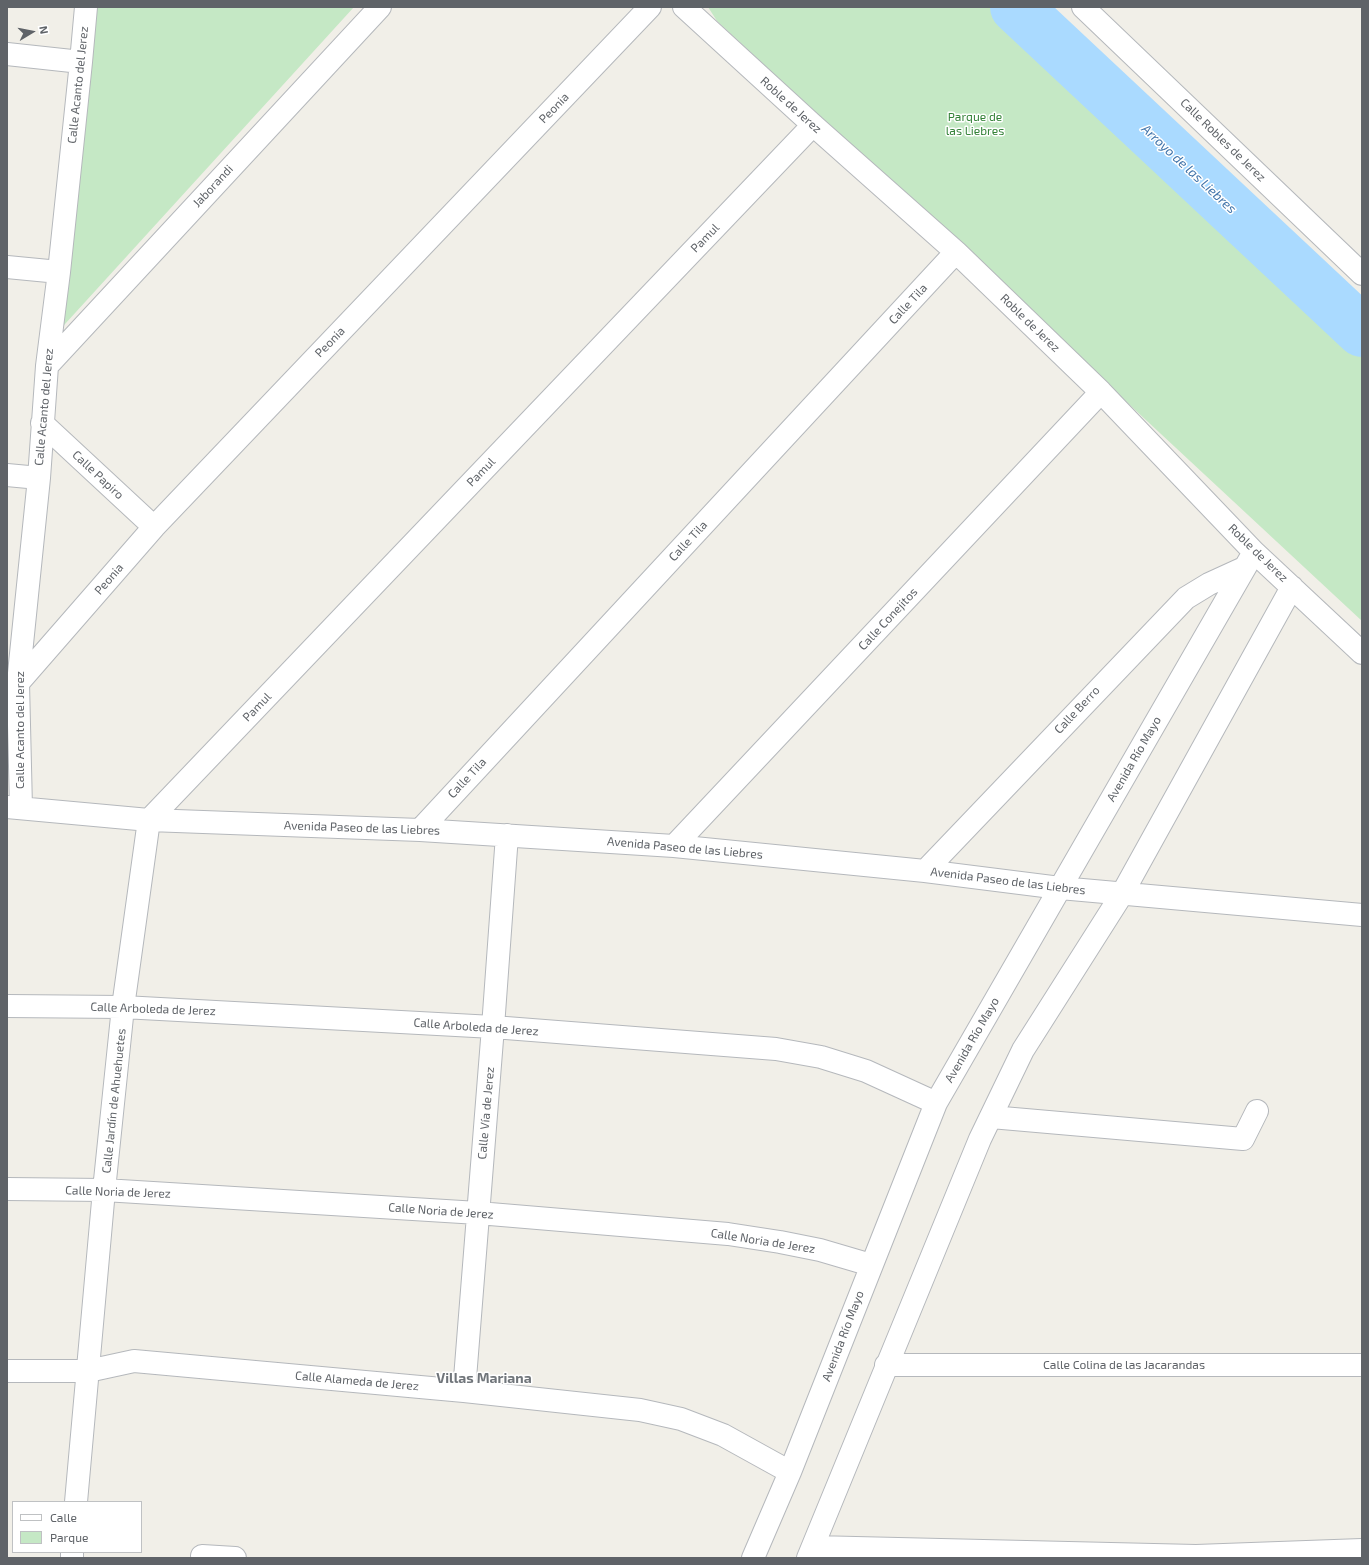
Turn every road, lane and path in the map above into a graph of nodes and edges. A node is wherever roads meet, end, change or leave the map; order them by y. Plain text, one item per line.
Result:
1 (86, 7) edge
2 (380, 7) edge
3 (650, 7) edge
4 (684, 7) edge
5 (694, 7) edge
6 (1083, 7) edge
7 (704, 27) junction
8 (7, 54) edge
9 (81, 62) junction
10 (813, 125) junction
11 (956, 252) junction
12 (7, 267) edge
13 (59, 272) junction
14 (1362, 274) edge
15 (47, 366) junction
16 (1101, 392) junction
17 (42, 423) junction
18 (7, 475) edge
19 (38, 478) junction
20 (154, 527) junction
21 (1249, 560) junction
22 (1292, 587) junction
23 (1362, 653) edge
24 (18, 683) junction
25 (14, 808) edge
26 (149, 820) junction
27 (420, 830) junction
28 (507, 835) junction
29 (674, 846) junction
30 (925, 871) junction
31 (1060, 888) junction
32 (1122, 894) junction
33 (1362, 915) edge
34 (7, 1006) edge
35 (124, 1007) junction
36 (493, 1027) junction
37 (936, 1103) junction
38 (1257, 1112) dead end
39 (991, 1117) junction
40 (7, 1189) edge
41 (104, 1190) junction
42 (478, 1213) junction
43 (871, 1265) junction
44 (886, 1365) junction
45 (1362, 1365) edge
46 (7, 1371) edge
47 (88, 1371) junction
48 (464, 1391) junction
49 (790, 1472) junction
50 (76, 1501) edge
51 (1362, 1550) edge
52 (811, 1552) edge
53 (202, 1556) dead end
54 (1196, 1557) edge
55 (235, 1558) edge
56 (754, 1558) edge

1 - 9 street, Calle Acanto del Jerez
2 - 15 street, Jaborandi
3 - 20 street, Peonia
4 - 7 street, Roble de Jerez
5 - 7 street
6 - 14 street, Calle Robles de Jerez
7 - 10 street, Roble de Jerez
8 - 9 street
9 - 13 street, Calle Acanto del Jerez
10 - 11 street, Roble de Jerez
10 - 26 street, Pamul
11 - 16 street, Roble de Jerez
11 - 27 street, Calle Tila
12 - 13 street
13 - 15 street, Calle Acanto del Jerez
15 - 17 street, Calle Acanto del Jerez
16 - 21 street, Roble de Jerez
16 - 29 street, Calle Conejitos
17 - 19 street, Calle Acanto del Jerez
17 - 20 street, Calle Papiro
18 - 19 street
19 - 24 street, Calle Acanto del Jerez
20 - 24 street, Peonia
21 - 22 street, Roble de Jerez
21 - 30 street, Calle Berro
21 - 31 street, Avenida Río Mayo
22 - 23 street, Roble de Jerez
22 - 32 street
24 - 25 street, Calle Acanto del Jerez
25 - 26 street, Avenida Paseo de las Liebres
26 - 27 street, Avenida Paseo de las Liebres
26 - 35 street, Calle Jardín de Ahuehuetes
27 - 28 street, Avenida Paseo de las Liebres
28 - 29 street, Avenida Paseo de las Liebres
28 - 36 street, Calle Vía de Jerez
29 - 30 street, Avenida Paseo de las Liebres
30 - 31 street, Avenida Paseo de las Liebres
31 - 32 street, Avenida Paseo de las Liebres
31 - 37 street, Avenida Río Mayo
32 - 33 street, Avenida Paseo de las Liebres
32 - 39 street
34 - 35 street, Calle Arboleda de Jerez
35 - 36 street, Calle Arboleda de Jerez
35 - 41 street, Calle Jardín de Ahuehuetes
36 - 37 street, Calle Arboleda de Jerez
36 - 42 street, Calle Vía de Jerez
37 - 43 street, Avenida Río Mayo
38 - 39 street
39 - 44 street
40 - 41 street, Calle Noria de Jerez
41 - 42 street, Calle Noria de Jerez
41 - 47 street, Calle Jardín de Ahuehuetes
42 - 43 street, Calle Noria de Jerez
42 - 48 street, Calle Vía de Jerez
43 - 49 street, Avenida Río Mayo
44 - 45 street, Calle Colina de las Jacarandas
44 - 52 street
46 - 47 street, Calle Alameda de Jerez
47 - 48 street, Calle Alameda de Jerez
47 - 50 street, Calle Jardín de Ahuehuetes
48 - 49 street, Calle Alameda de Jerez
49 - 56 street, Avenida Río Mayo
51 - 54 street
52 - 54 street
53 - 55 street

